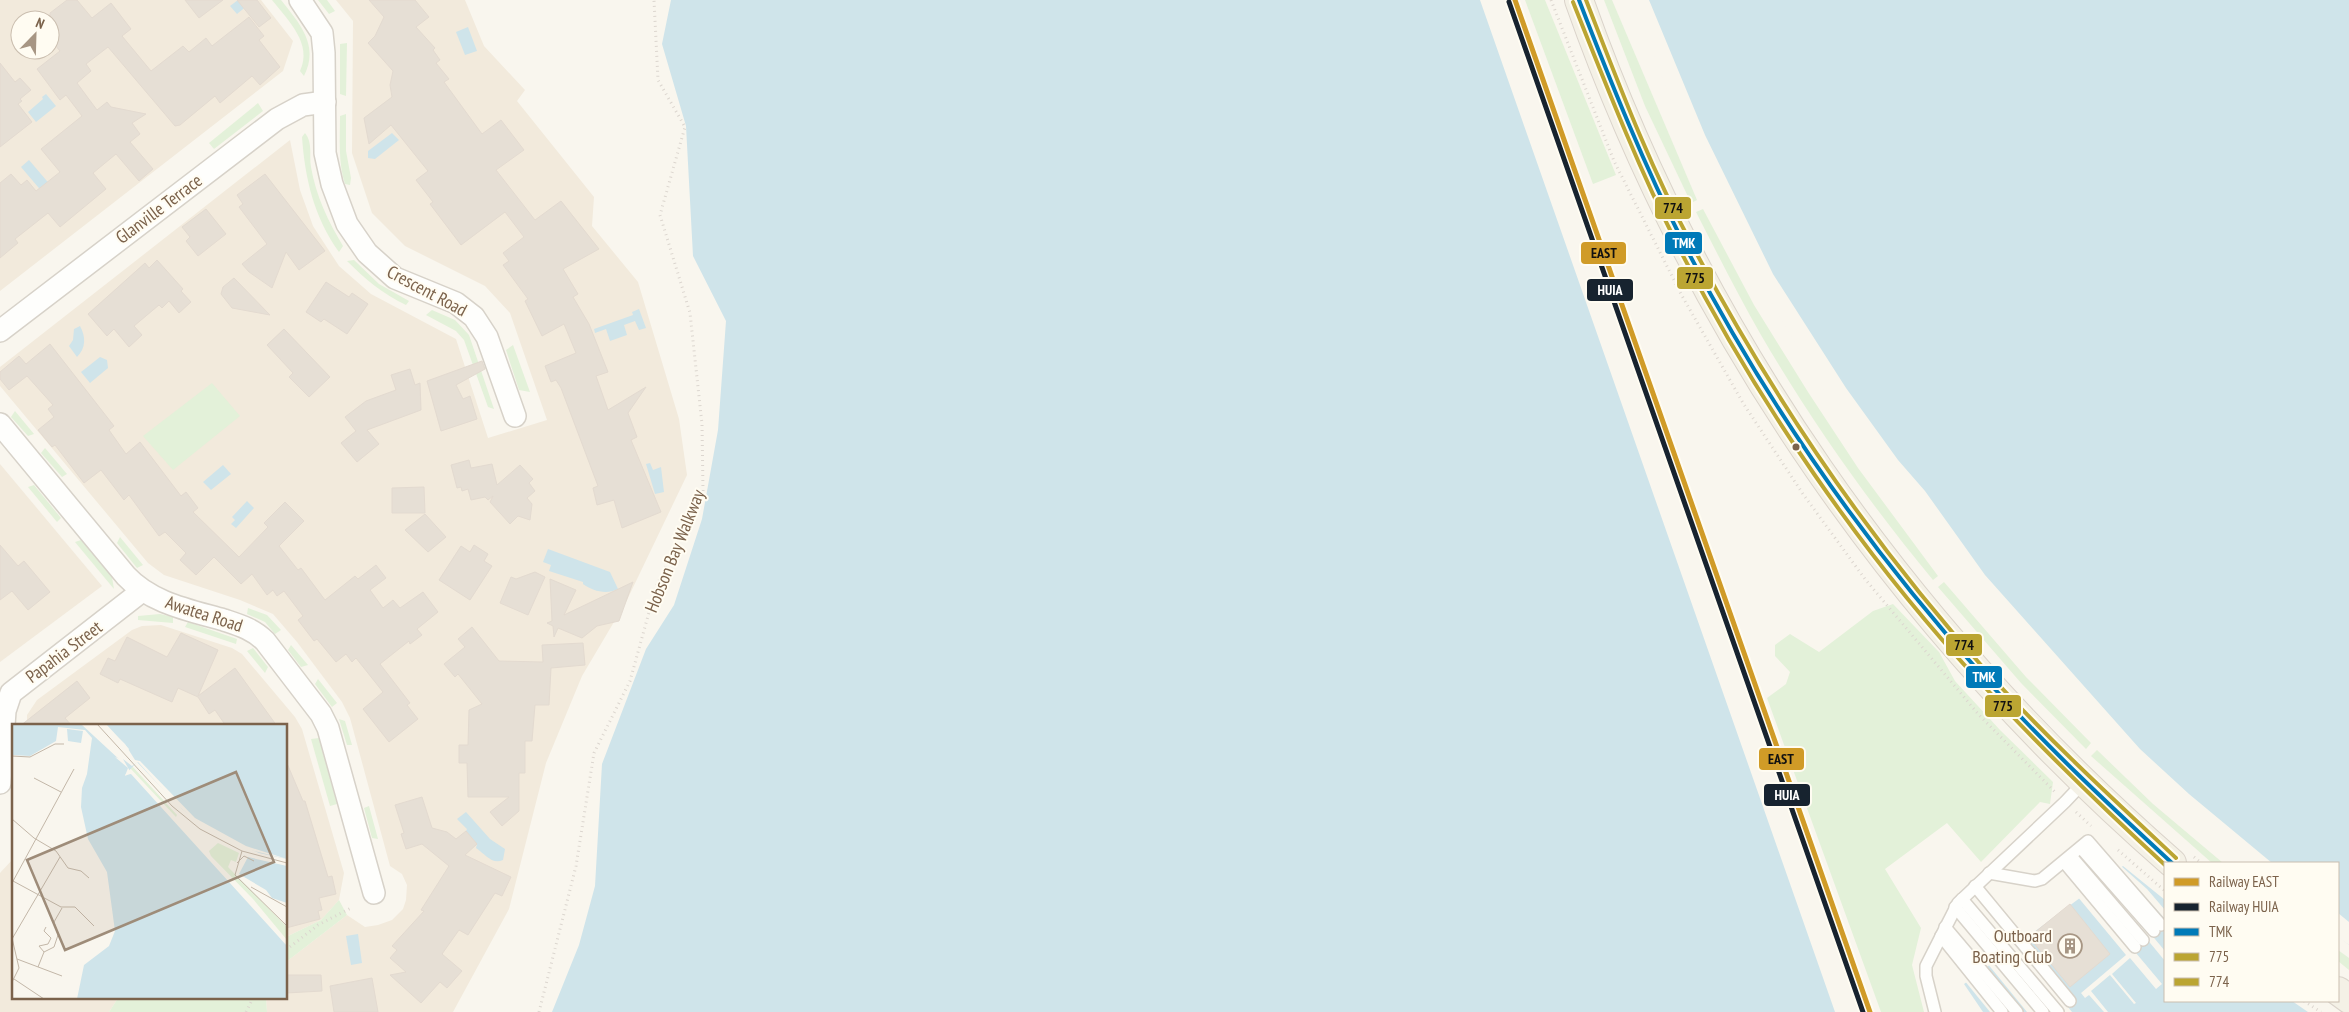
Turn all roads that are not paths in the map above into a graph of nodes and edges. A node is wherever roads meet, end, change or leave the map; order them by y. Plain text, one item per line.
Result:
1 (300, 0) edge
2 (1579, 0) edge
3 (325, 102) junction
4 (0, 331) edge
5 (514, 416) dead end
6 (0, 424) edge
7 (142, 590) junction
8 (2083, 782) junction
9 (0, 783) edge
10 (2179, 857) edge
11 (2067, 859) junction
12 (1989, 873) junction
13 (1975, 886) junction
14 (374, 893) dead end
15 (1959, 903) junction
16 (2157, 928) dead end
17 (1943, 931) junction
18 (2139, 943) dead end
19 (2070, 1001) dead end
20 (1935, 1012) edge
21 (2002, 1012) edge
22 (2017, 1012) edge
23 (2043, 1012) edge
24 (2058, 1012) edge

1 - 3 street, Crescent Road
2 - 8 main road
3 - 4 street, Glanville Terrace
3 - 5 street, Crescent Road
6 - 7 street, Awatea Road
7 - 9 street, Papahia Street
7 - 14 street, Awatea Road
8 - 10 main road
8 - 12 lane
11 - 12 lane
11 - 16 lane
11 - 18 lane
12 - 13 lane
13 - 15 lane
13 - 19 lane
15 - 17 lane
15 - 23 lane
15 - 24 lane
17 - 20 lane
17 - 21 lane
17 - 22 lane

